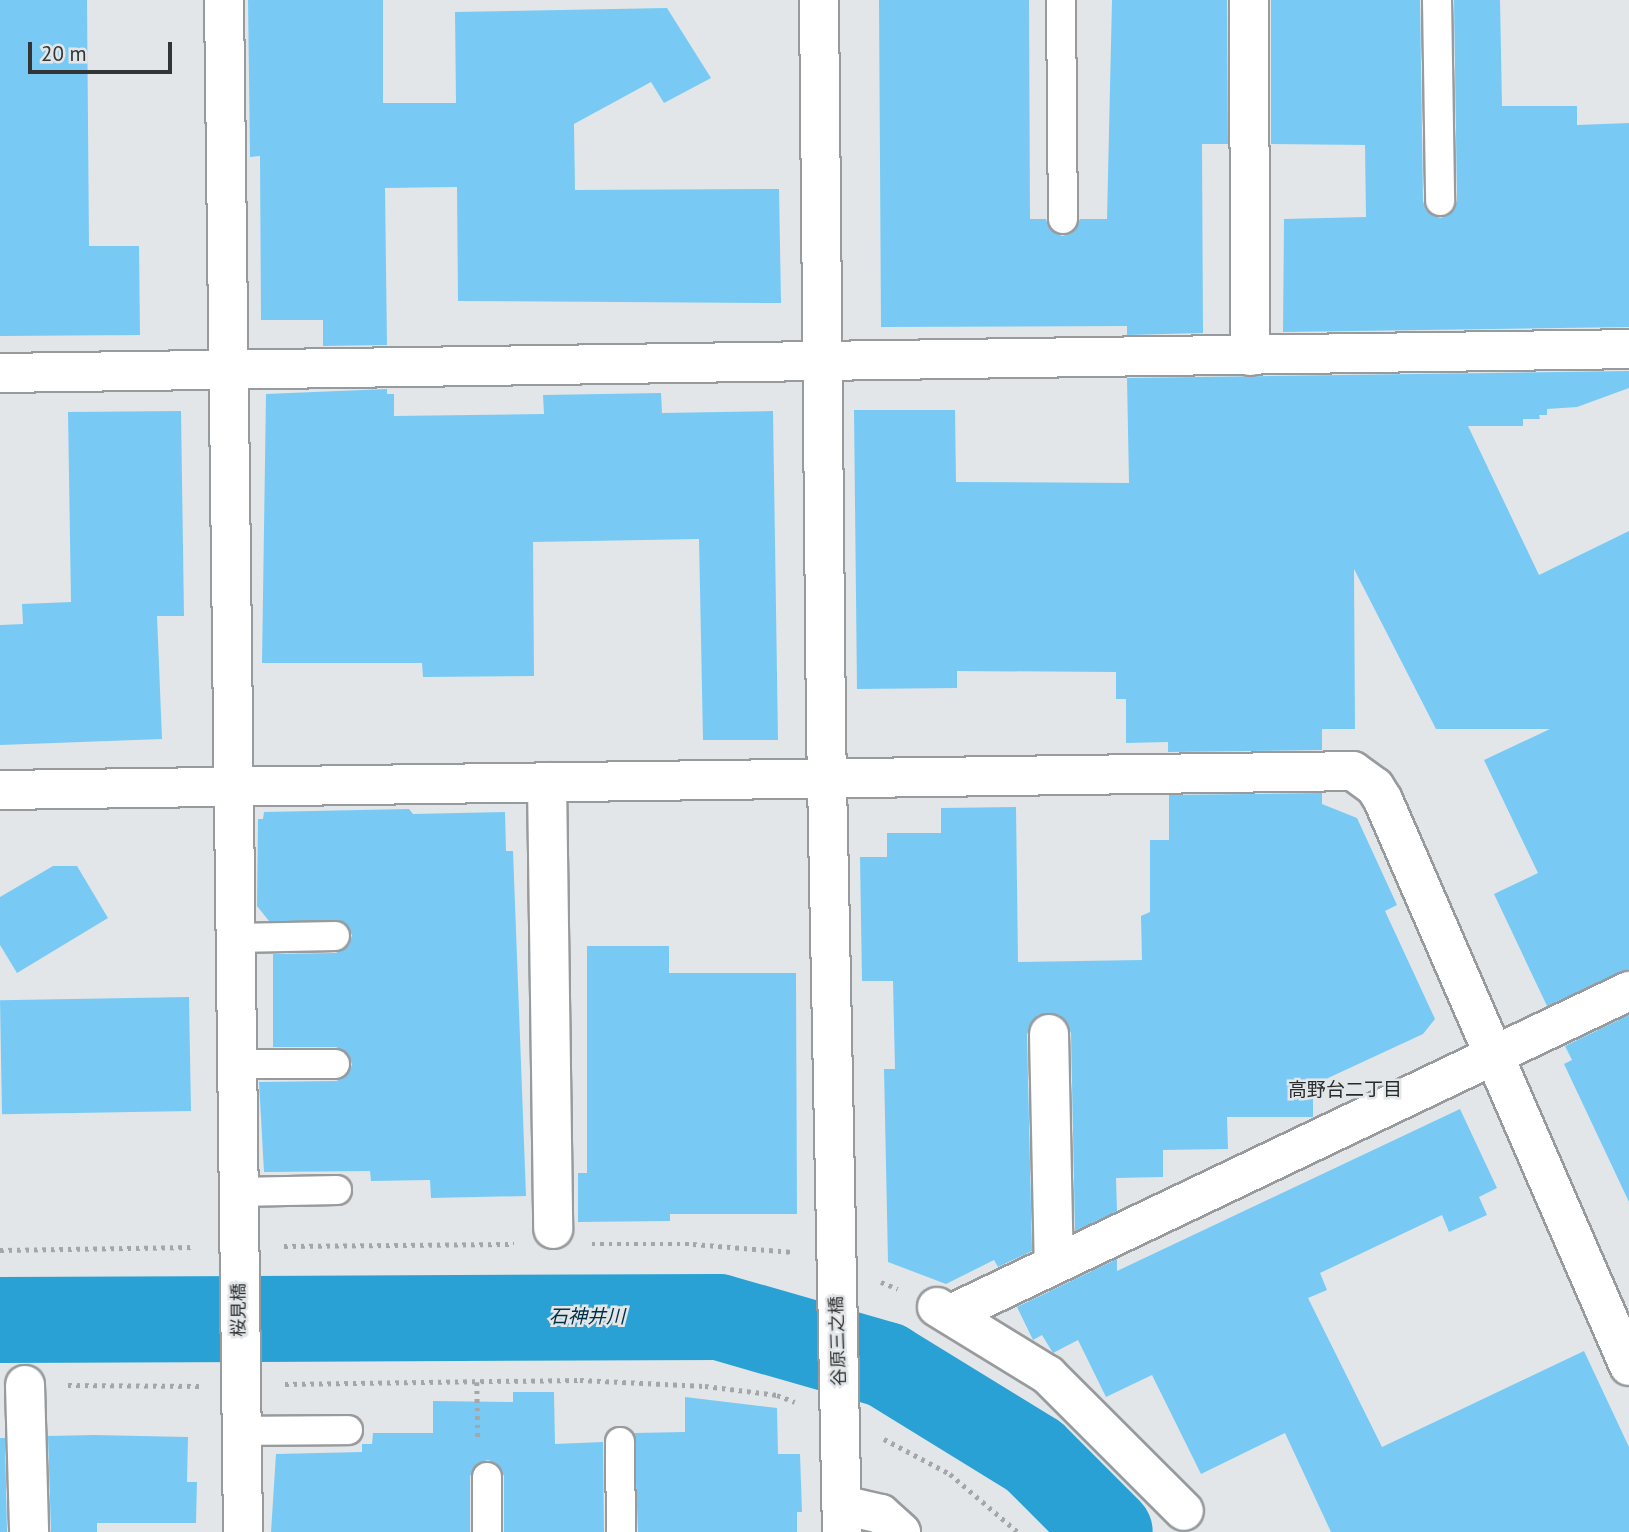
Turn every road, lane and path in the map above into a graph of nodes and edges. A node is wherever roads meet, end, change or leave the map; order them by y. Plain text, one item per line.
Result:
1 (224, 0) edge
2 (819, 0) edge
3 (1061, 0) edge
4 (1250, 0) edge
5 (1437, 0) edge
6 (1440, 201) dead end
7 (1063, 219) dead end
8 (1629, 349) edge
9 (1250, 356) junction
10 (821, 358) junction
11 (231, 370) junction
12 (0, 373) edge
13 (827, 777) junction
14 (547, 782) junction
15 (234, 786) junction
16 (0, 790) edge
17 (335, 936) dead end
18 (236, 938) junction
19 (1629, 991) edge
20 (1049, 1034) dead end
21 (1495, 1056) junction
22 (237, 1064) junction
23 (335, 1064) dead end
24 (337, 1190) dead end
25 (237, 1192) junction
26 (553, 1239) junction
27 (0, 1250) edge
28 (238, 1250) junction
29 (1054, 1264) junction
30 (836, 1268) junction
31 (945, 1310) junction
32 (1629, 1366) edge
33 (240, 1377) junction
34 (477, 1382) junction
35 (25, 1385) joint
36 (840, 1414) junction
37 (348, 1430) dead end
38 (241, 1432) junction
39 (620, 1442) dead end
40 (487, 1477) joint
41 (1184, 1511) dead end
42 (842, 1519) edge
43 (29, 1532) edge
44 (243, 1532) edge
45 (487, 1532) edge
46 (621, 1532) edge
47 (901, 1532) edge
48 (1018, 1532) edge

1 - 11 street, 桜見橋
2 - 10 street, 谷原三之橋
3 - 7 lane
4 - 9 street
5 - 6 lane
8 - 9 street
9 - 10 street
10 - 11 street
10 - 13 street, 谷原三之橋
11 - 12 street
11 - 15 street, 桜見橋
13 - 14 street
13 - 21 street
13 - 30 street, 谷原三之橋
14 - 15 street
14 - 26 street
15 - 16 street
15 - 18 street, 桜見橋
17 - 18 lane
18 - 22 street, 桜見橋
19 - 21 street
20 - 29 street
21 - 29 street
21 - 32 street
22 - 23 lane
22 - 25 street, 桜見橋
24 - 25 lane
25 - 28 street, 桜見橋
26 - 28 path
26 - 30 path
27 - 28 path
28 - 33 street, 桜見橋
29 - 31 street
30 - 31 path
30 - 36 street, 谷原三之橋
31 - 41 street
33 - 34 path
33 - 35 path
33 - 38 street, 桜見橋
34 - 36 path
34 - 40 path
35 - 43 street
36 - 42 street, 谷原三之橋
36 - 48 path
37 - 38 lane
38 - 44 street, 桜見橋
39 - 46 lane
40 - 45 lane
42 - 47 street

